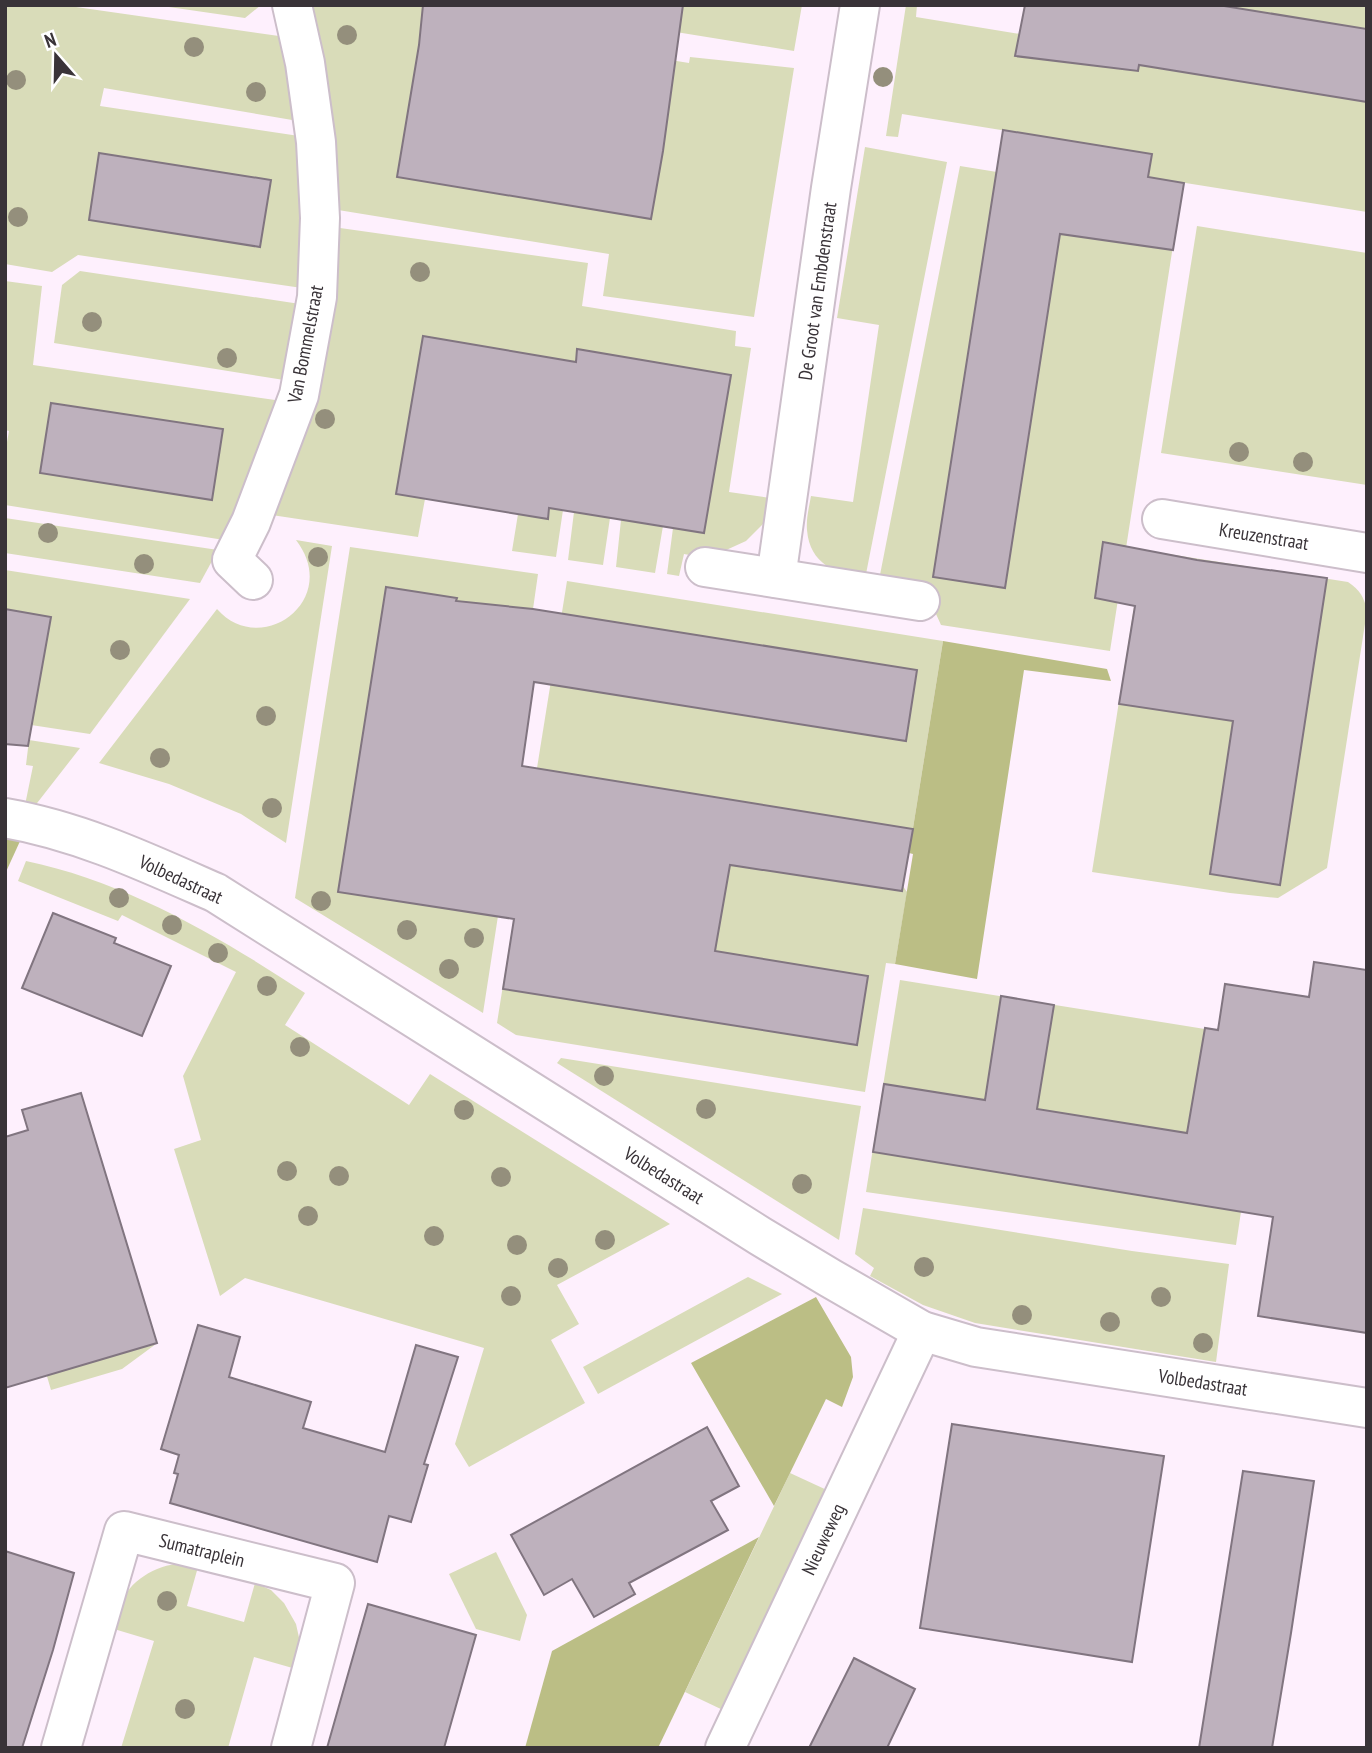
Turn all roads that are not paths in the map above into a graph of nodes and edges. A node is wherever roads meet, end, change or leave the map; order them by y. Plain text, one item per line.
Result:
1 (292, 5) edge
2 (860, 5) edge
3 (1162, 519) dead end
4 (1367, 553) edge
5 (705, 567) dead end
6 (776, 578) junction
7 (253, 580) dead end
8 (920, 601) dead end
9 (5, 818) edge
10 (922, 1331) junction
11 (1367, 1408) edge
12 (61, 1748) edge
13 (291, 1748) edge
14 (724, 1748) edge

1 - 7 street, Van Bommelstraat
2 - 6 street, De Groot van Embdenstraat
3 - 4 street, Kreuzenstraat
5 - 6 street
6 - 8 street
9 - 10 street, Volbedastraat
10 - 11 street, Volbedastraat
10 - 14 street, Nieuweweg
12 - 13 street, Sumatraplein

